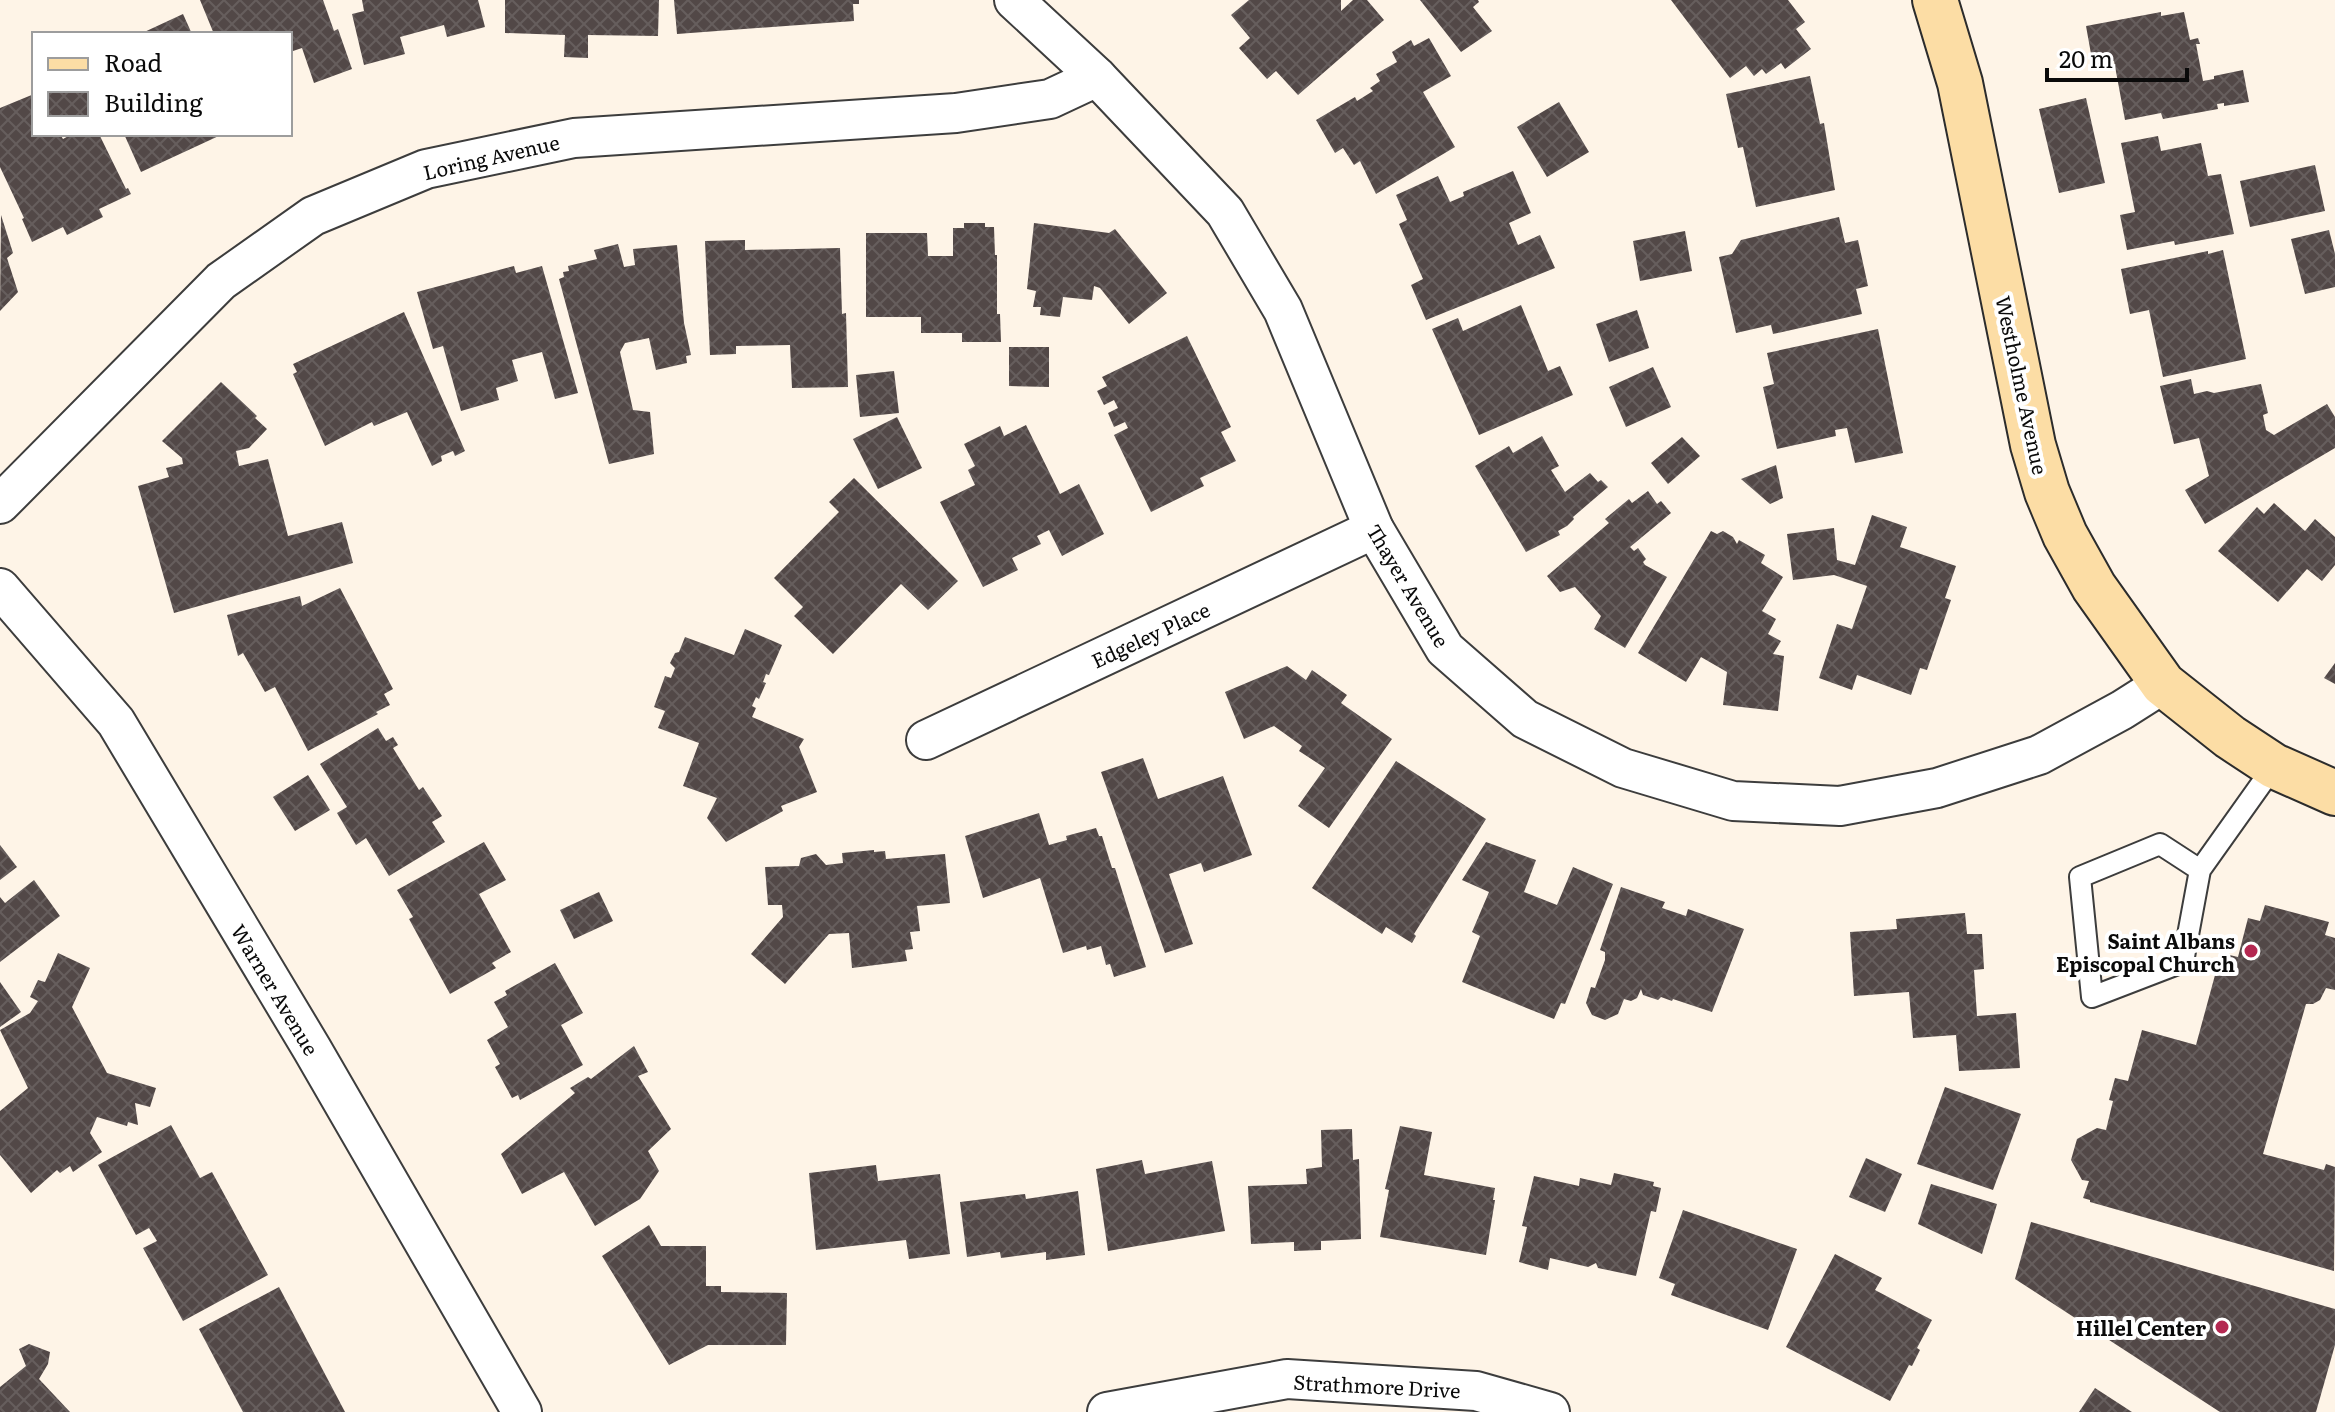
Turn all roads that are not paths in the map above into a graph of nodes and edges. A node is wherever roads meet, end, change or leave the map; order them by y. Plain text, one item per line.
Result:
1 (1014, 0) edge
2 (1935, 0) edge
3 (1097, 77) junction
4 (0, 504) edge
5 (1374, 529) junction
6 (0, 588) edge
7 (2163, 684) junction
8 (926, 740) dead end
9 (2274, 766) junction
10 (2335, 793) edge
11 (2200, 870) junction
12 (522, 1412) edge
13 (1107, 1412) edge
14 (1550, 1412) edge

1 - 3 street, Thayer Avenue
2 - 7 street, Westholme Avenue
3 - 4 street, Loring Avenue
3 - 5 street, Thayer Avenue
5 - 7 street, Thayer Avenue
5 - 8 street, Edgeley Place
6 - 12 street, Warner Avenue
7 - 9 street, Westholme Avenue
9 - 10 street, Westholme Avenue
9 - 11 lane
11 - 11 lane
13 - 14 street, Strathmore Drive

